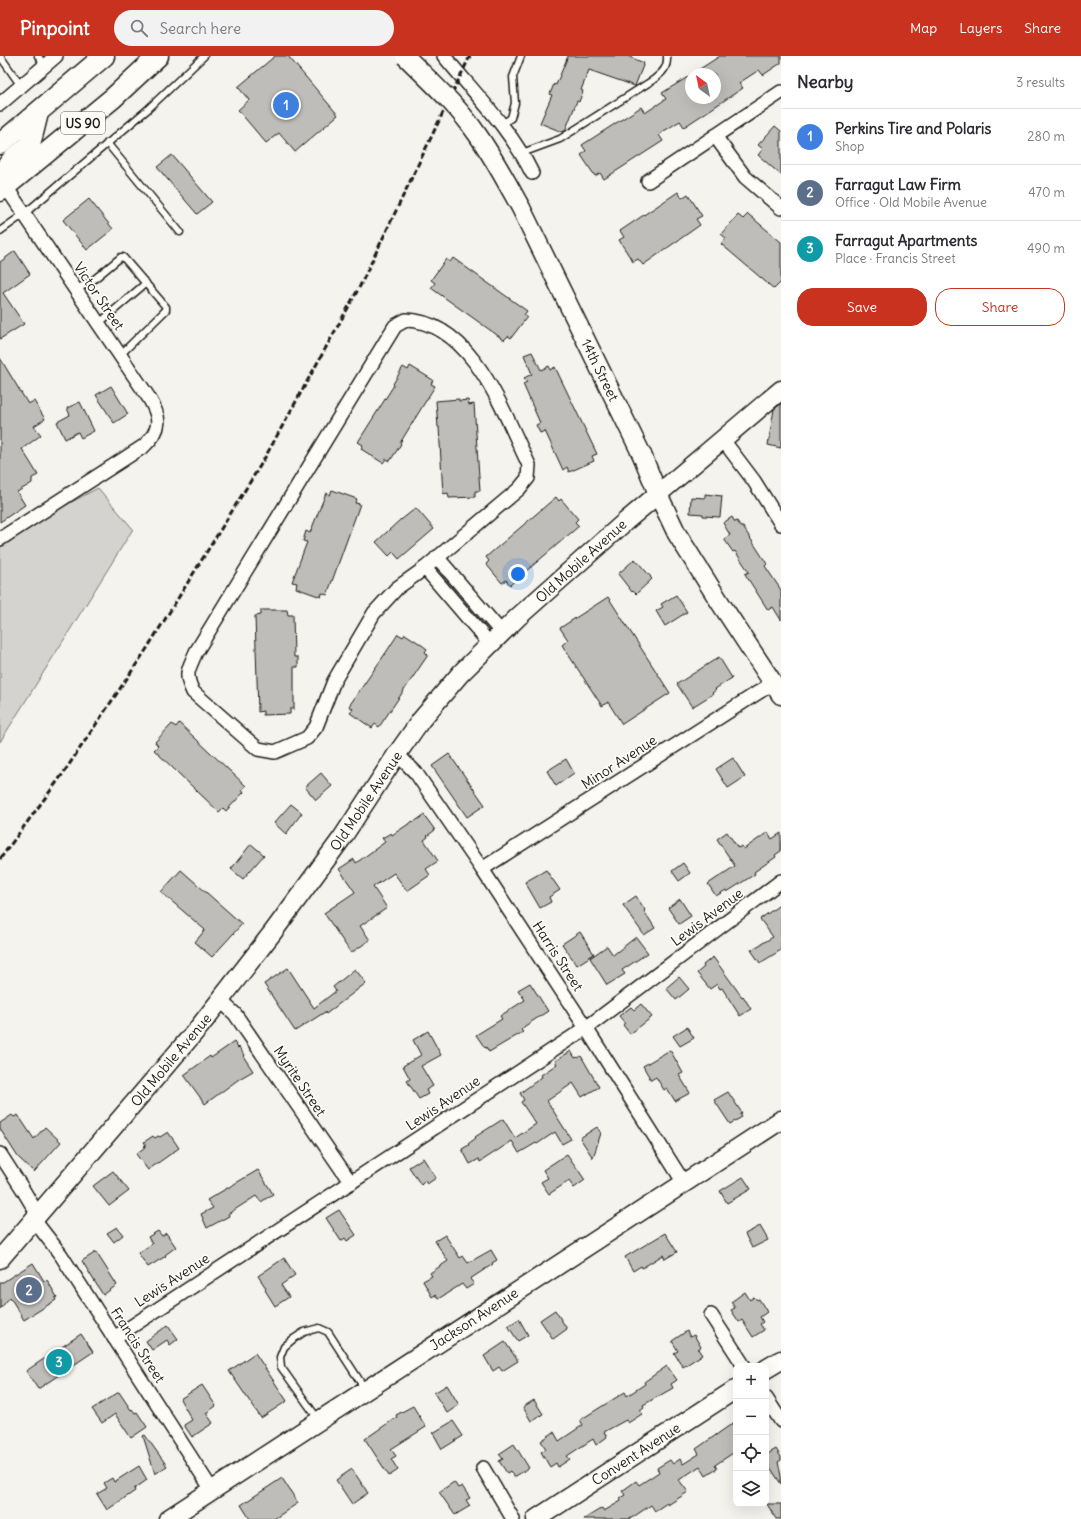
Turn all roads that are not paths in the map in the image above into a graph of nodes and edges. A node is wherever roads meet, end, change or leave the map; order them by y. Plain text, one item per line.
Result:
1 (0, 56) edge
2 (56, 56) edge
3 (104, 56) edge
4 (158, 56) edge
5 (204, 56) edge
6 (405, 56) edge
7 (444, 56) edge
8 (521, 56) edge
9 (667, 56) edge
10 (42, 61) edge
11 (2, 64) edge
12 (21, 86) junction
13 (781, 92) edge
14 (0, 104) edge
15 (38, 113) junction
16 (502, 124) junction
17 (715, 136) junction
18 (107, 143) junction
19 (0, 144) edge
20 (522, 153) junction
21 (532, 173) dead end
22 (648, 181) dead end
23 (3, 189) edge
24 (781, 208) edge
25 (24, 214) junction
26 (0, 231) edge
27 (180, 232) dead end
28 (146, 283) junction
29 (75, 290) junction
30 (98, 324) junction
31 (120, 355) junction
32 (781, 390) edge
33 (722, 440) junction
34 (658, 494) junction
35 (781, 524) edge
36 (0, 539) edge
37 (437, 557) junction
38 (425, 568) junction
39 (496, 638) junction
40 (777, 689) edge
41 (397, 754) junction
42 (482, 869) junction
43 (781, 881) edge
44 (220, 1000) junction
45 (586, 1028) junction
46 (781, 1120) edge
47 (0, 1154) edge
48 (350, 1183) junction
49 (684, 1183) junction
50 (36, 1218) junction
51 (0, 1259) edge
52 (711, 1315) dead end
53 (114, 1338) junction
54 (781, 1360) edge
55 (742, 1363) edge
56 (769, 1367) edge
57 (366, 1390) junction
58 (733, 1391) edge
59 (767, 1399) edge
60 (319, 1421) junction
61 (781, 1421) edge
62 (483, 1468) dead end
63 (212, 1490) junction
64 (179, 1516) edge
65 (513, 1519) edge
66 (536, 1519) edge

1 - 11 lane
2 - 10 street
3 - 15 main road, US 90
4 - 23 main road, US 90
5 - 18 lane
6 - 34 street, 14th Street, bridge
7 - 16 street
8 - 16 lane
9 - 20 lane
10 - 12 street
11 - 12 lane
12 - 14 street
13 - 17 street
15 - 19 main road, US 90
15 - 23 main road
16 - 20 street
17 - 22 street
17 - 24 street
18 - 25 lane
18 - 27 lane
20 - 21 street
23 - 25 street, Victor Street
25 - 26 lane
25 - 29 street, Victor Street
28 - 29 lane
28 - 30 lane
28 - 31 lane
29 - 30 street, Victor Street
30 - 31 street, Victor Street
31 - 36 street, Victor Street
32 - 33 street, Old Mobile Avenue
33 - 34 street, Old Mobile Avenue
33 - 35 street
34 - 39 street, Old Mobile Avenue
34 - 40 street, 14th Street
37 - 38 street
37 - 38 street
37 - 39 street
38 - 39 street
39 - 41 street, Old Mobile Avenue
40 - 42 street, Minor Avenue
41 - 42 street, Harris Street
41 - 44 street, Old Mobile Avenue
42 - 45 street, Harris Street
43 - 45 street, Lewis Avenue
44 - 48 street, Myrite Street
44 - 50 street, Old Mobile Avenue
45 - 48 street, Lewis Avenue
45 - 49 street, Harris Street
46 - 49 street, Jackson Avenue
47 - 50 street, Francis Street
48 - 53 street, Lewis Avenue
49 - 57 street, Jackson Avenue
50 - 51 street, Old Mobile Avenue
50 - 53 street, Francis Street
52 - 55 street
53 - 63 street, Francis Street
54 - 56 street
57 - 60 street, Jackson Avenue
57 - 60 lane
58 - 66 street, Convent Avenue
59 - 61 street
60 - 63 street, Jackson Avenue
62 - 65 street
63 - 64 street, Jackson Avenue

